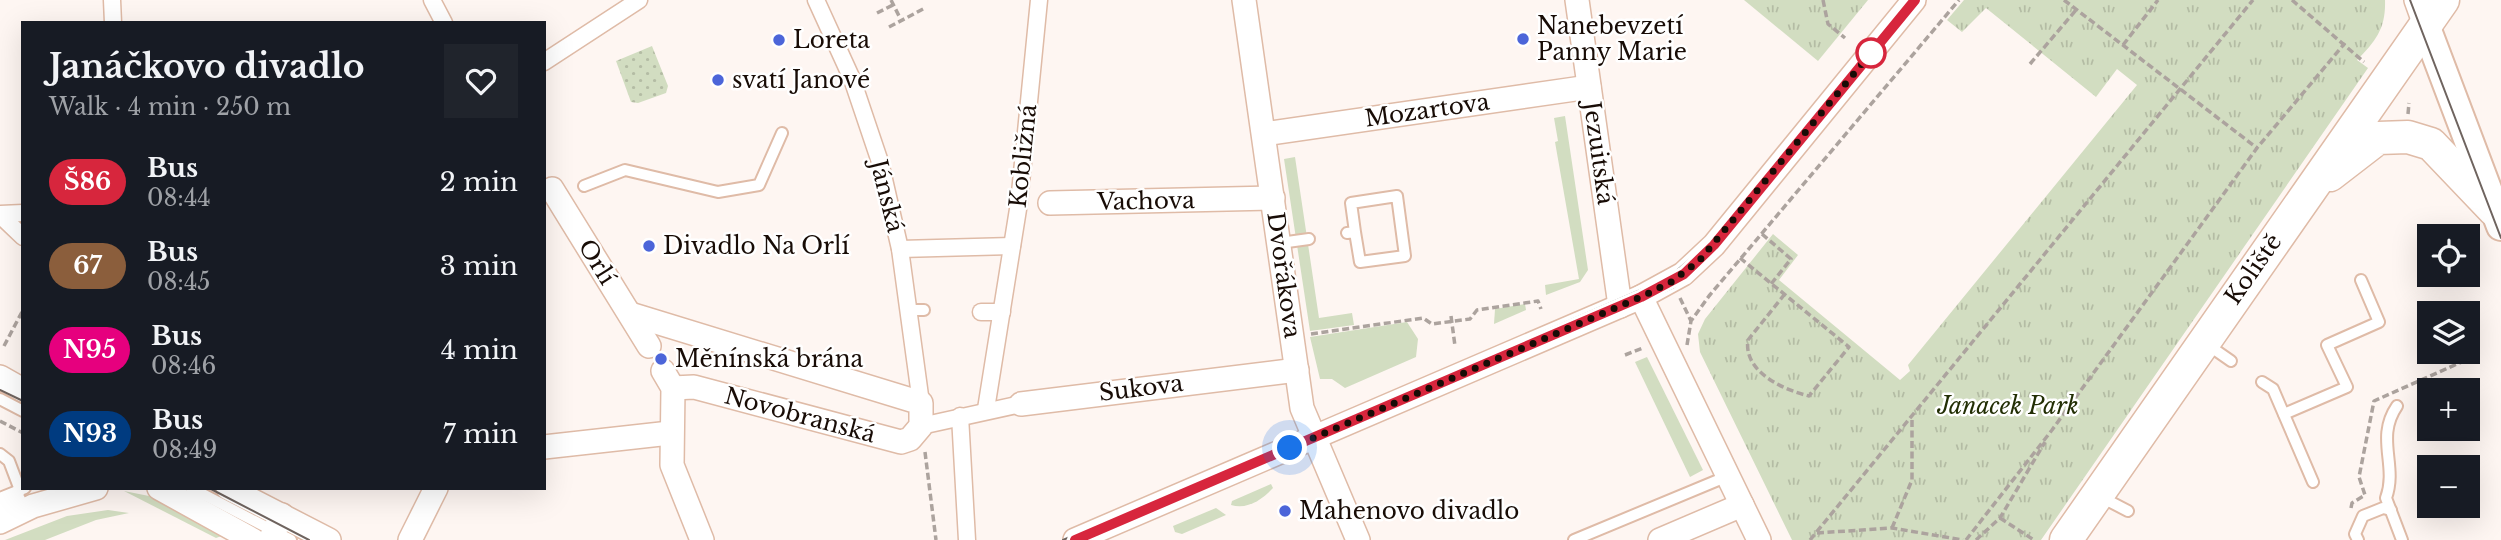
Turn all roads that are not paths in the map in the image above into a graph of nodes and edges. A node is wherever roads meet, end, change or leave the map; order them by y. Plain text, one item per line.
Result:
1 (112, 0) edge
2 (432, 0) edge
3 (639, 0) edge
4 (816, 0) edge
5 (1039, 0) edge
6 (1244, 0) edge
7 (1577, 0) edge
8 (1914, 0) edge
9 (2428, 8) edge
10 (113, 21) edge
11 (443, 21) edge
12 (546, 61) edge
13 (1589, 87) junction
14 (782, 133) dead end
15 (1264, 134) junction
16 (584, 186) dead end
17 (555, 191) edge
18 (2306, 194) junction
19 (1273, 198) junction
20 (1019, 203) junction
21 (1050, 203) joint
22 (21, 213) edge
23 (0, 215) edge
24 (2497, 218) edge
25 (1351, 233) joint
26 (21, 235) edge
27 (1309, 239) dead end
28 (1280, 243) junction
29 (1012, 246) junction
30 (900, 249) junction
31 (2361, 280) dead end
32 (1641, 297) junction
33 (1620, 306) junction
34 (981, 312) dead end
35 (1002, 312) junction
36 (630, 314) junction
37 (2202, 342) junction
38 (649, 346) dead end
39 (2231, 361) dead end
40 (1297, 370) junction
41 (0, 377) edge
42 (2262, 382) dead end
43 (21, 389) edge
44 (0, 399) edge
45 (1021, 404) joint
46 (2397, 406) dead end
47 (986, 409) junction
48 (21, 410) edge
49 (921, 414) junction
50 (2284, 414) junction
51 (960, 416) junction
52 (670, 432) junction
53 (1314, 439) junction
54 (546, 447) edge
55 (0, 454) edge
56 (1728, 476) junction
57 (2313, 482) dead end
58 (49, 490) edge
59 (89, 490) edge
60 (166, 490) edge
61 (176, 490) edge
62 (194, 490) edge
63 (230, 490) edge
64 (435, 490) edge
65 (2097, 495) junction
66 (11, 503) edge
67 (1742, 505) junction
68 (2391, 510) junction
69 (2128, 511) dead end
70 (273, 535) edge
71 (329, 540) edge
72 (410, 540) edge
73 (702, 540) edge
74 (967, 540) edge
75 (1075, 540) edge
76 (1359, 540) edge
77 (1574, 540) edge
78 (1660, 540) edge
79 (1759, 540) edge
80 (2066, 540) edge
81 (2358, 540) edge
82 (2402, 540) edge

1 - 10 street
2 - 11 street
3 - 12 street
4 - 30 street, Jánská
5 - 20 street, Kobližná
6 - 15 street, Dvořákova
7 - 13 street, Jezuitská
8 - 32 street
9 - 18 main road, Koliště
9 - 24 street
13 - 15 street, Mozartova
13 - 33 street, Jezuitská
14 - 16 lane
15 - 19 street, Dvořákova
17 - 36 street, Orlí
18 - 24 main road
18 - 37 main road, Koliště
19 - 21 street, Vachova
19 - 28 street, Dvořákova
20 - 21 street, Vachova
20 - 29 street, Kobližná
22 - 23 street
23 - 26 street
25 - 25 lane
27 - 28 lane
28 - 40 street, Dvořákova
29 - 30 street
29 - 35 street, Kobližná
30 - 49 street, Jánská
31 - 50 lane
32 - 33 street
32 - 56 street
33 - 53 street
34 - 35 street
35 - 47 street, Kobližná
36 - 38 street, Orlí
36 - 49 street
37 - 39 lane
37 - 65 main road, Koliště
40 - 45 street, Sukova
40 - 53 street, Dvořákova
41 - 43 street
42 - 50 lane
44 - 48 lane
45 - 47 street, Sukova
46 - 68 lane
47 - 51 street
49 - 51 street
49 - 52 street, Novobranská
50 - 57 lane
51 - 74 street
52 - 54 street
52 - 73 street
53 - 75 street
53 - 76 street, Dvořákova
55 - 66 lane
56 - 67 street
56 - 77 lane
58 - 66 lane
59 - 66 street
60 - 70 street
61 - 70 lane
62 - 70 lane
63 - 70 street
64 - 72 street
65 - 69 lane
65 - 80 main road, Koliště
67 - 78 street
67 - 79 street
68 - 81 lane
68 - 82 lane
70 - 71 street

